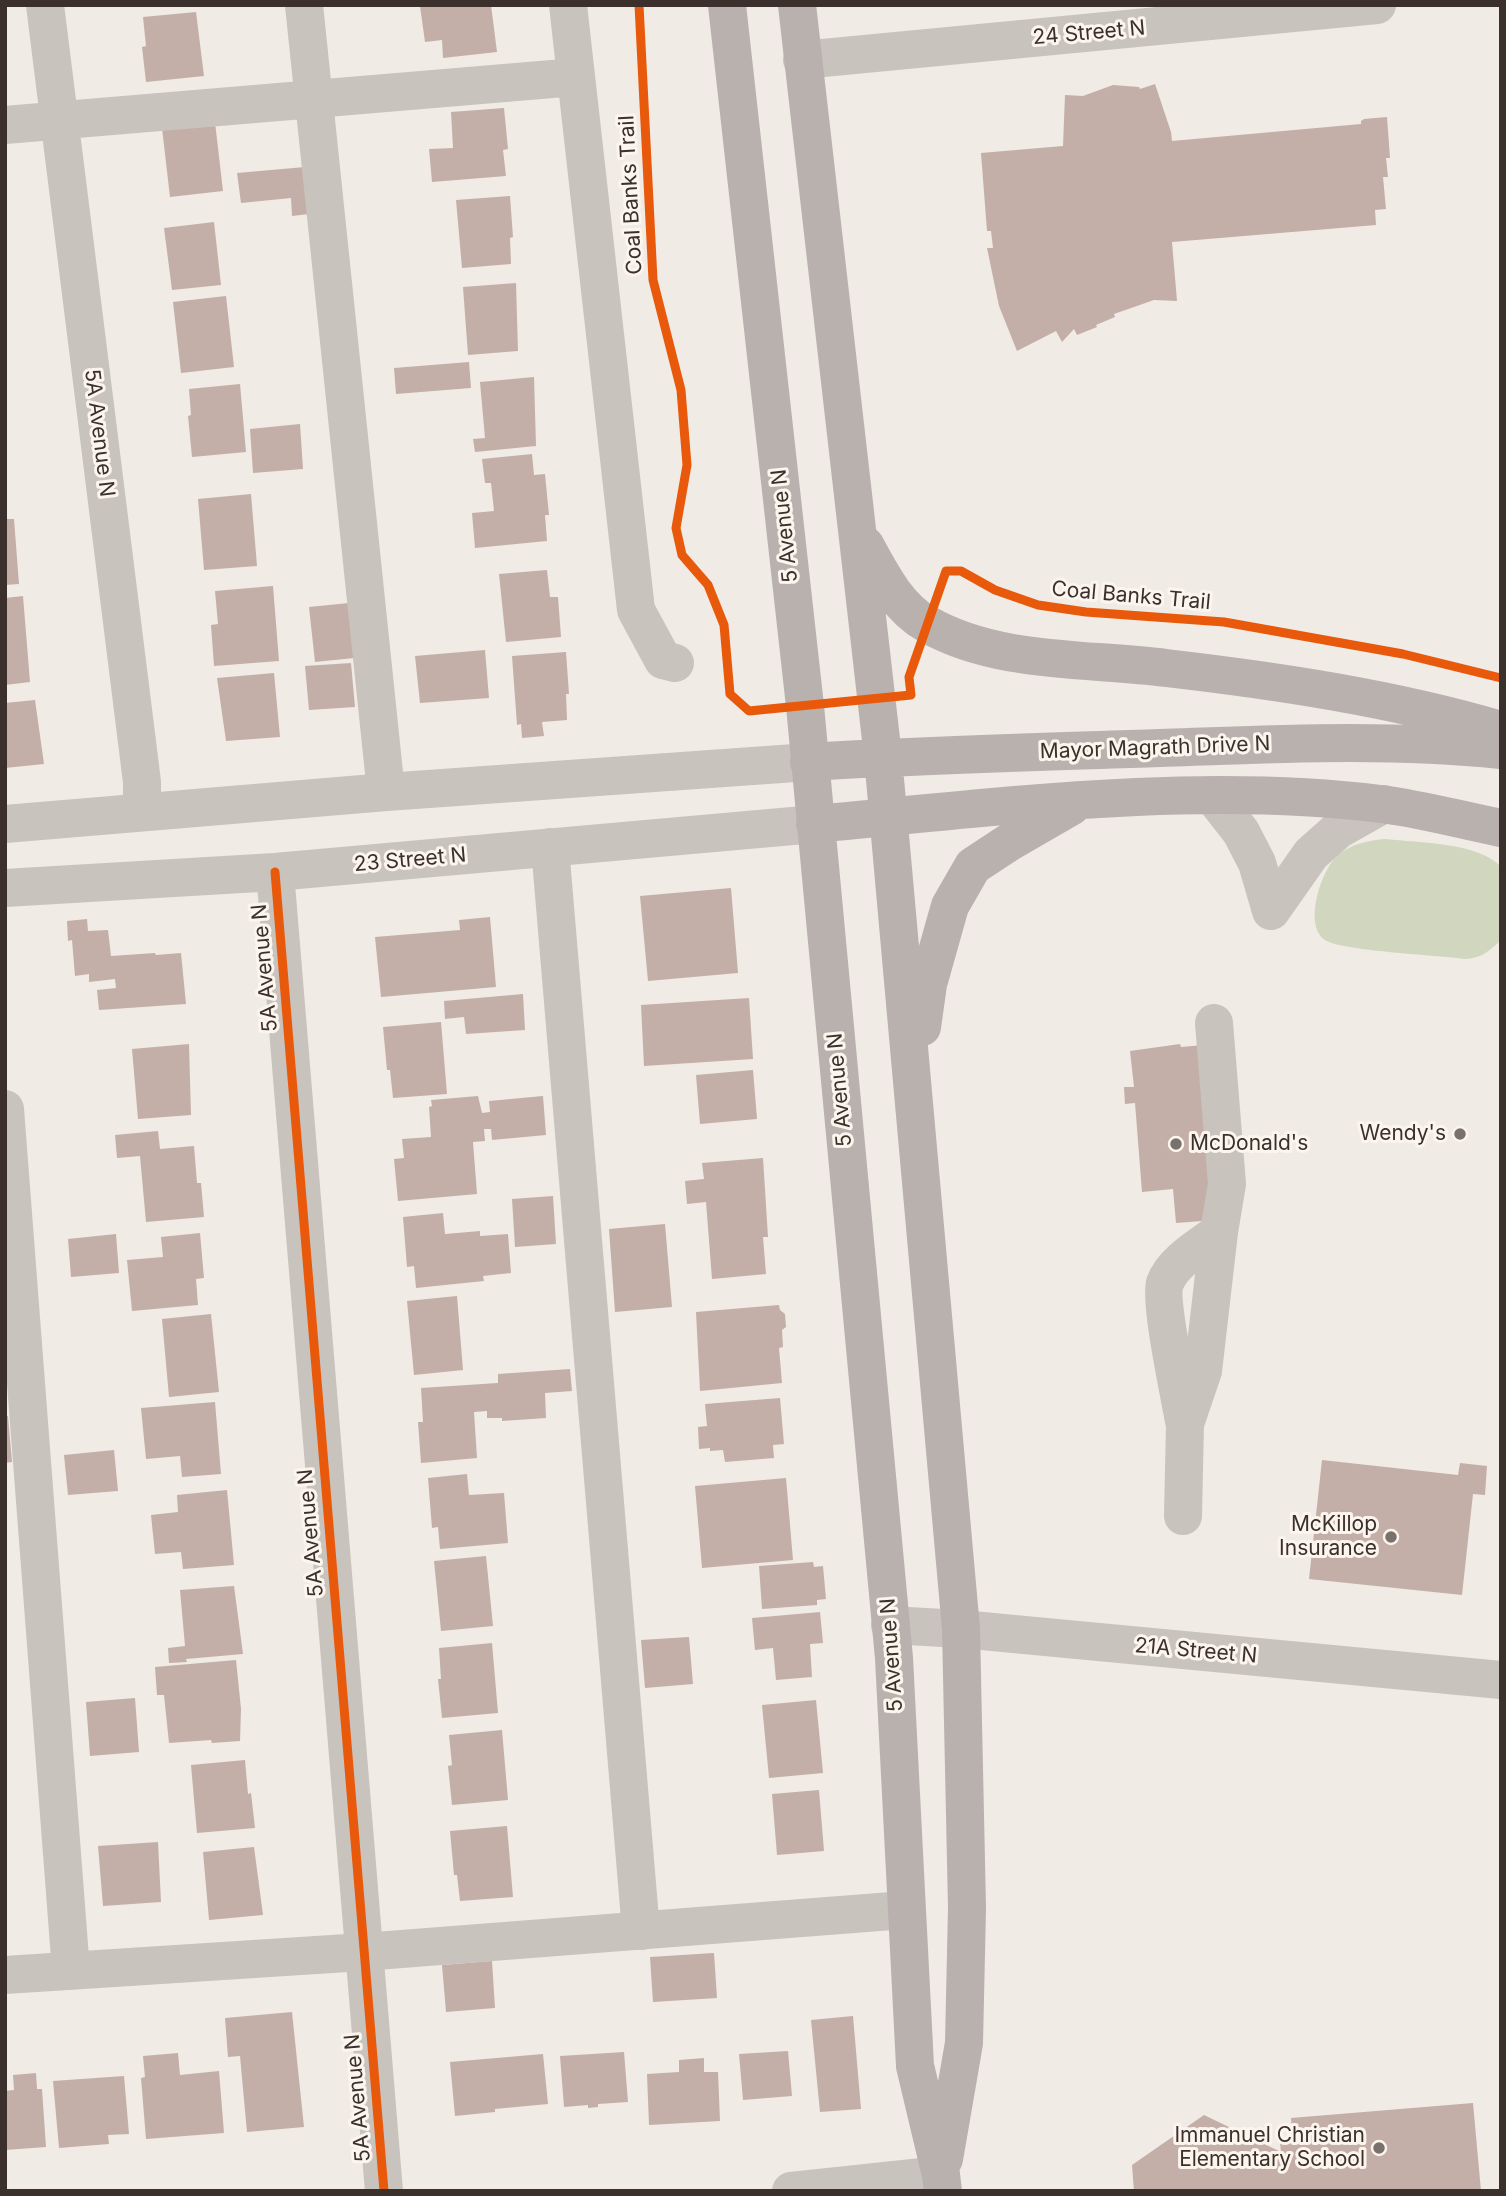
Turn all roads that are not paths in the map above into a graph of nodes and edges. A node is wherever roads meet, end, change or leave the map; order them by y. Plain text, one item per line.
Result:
1 (23, 5) edge
2 (46, 5) edge
3 (304, 5) edge
4 (568, 5) edge
5 (727, 5) edge
6 (797, 5) edge
7 (1377, 5) edge
8 (52, 54) junction
9 (802, 60) junction
10 (576, 77) junction
11 (314, 97) junction
12 (60, 119) junction
13 (5, 125) edge
14 (859, 534) junction
15 (674, 663) dead end
16 (1501, 730) edge
17 (1501, 750) edge
18 (883, 757) junction
19 (809, 762) junction
20 (386, 792) junction
21 (1212, 795) junction
22 (1081, 801) junction
23 (1384, 804) junction
24 (142, 811) junction
25 (889, 817) junction
26 (5, 824) edge
27 (815, 824) junction
28 (1497, 831) edge
29 (550, 847) junction
30 (275, 872) junction
31 (5, 888) edge
32 (1214, 1023) dead end
33 (914, 1092) junction
34 (5, 1109) edge
35 (1183, 1516) dead end
36 (890, 1625) junction
37 (961, 1629) junction
38 (1501, 1680) edge
39 (905, 1910) junction
40 (641, 1931) junction
41 (363, 1952) junction
42 (71, 1971) junction
43 (5, 1975) edge
44 (942, 2183) edge
45 (384, 2191) edge
46 (791, 2191) edge

1 - 8 street, 5A Avenue N
2 - 8 street, 5A Avenue N
3 - 11 street
4 - 10 street
5 - 19 main road, 5 Avenue N
6 - 9 main road
7 - 9 street, 24 Street N
8 - 12 street, 5A Avenue N
9 - 14 main road
10 - 11 street
10 - 15 street
11 - 12 street
11 - 20 street
12 - 13 street
12 - 24 street, 5A Avenue N
14 - 16 main road
14 - 18 main road
17 - 18 main road, Mayor Magrath Drive N
18 - 19 main road, Mayor Magrath Drive N
18 - 25 main road
19 - 20 street
19 - 27 main road, 5 Avenue N
20 - 24 street
21 - 22 main road
21 - 23 main road
21 - 23 street
22 - 25 main road
22 - 33 main road
23 - 28 main road
24 - 26 street
25 - 27 main road
25 - 33 main road
27 - 29 street, 23 Street N
27 - 36 main road, 5 Avenue N
29 - 30 street, 23 Street N
29 - 40 street
30 - 31 street, 23 Street N
30 - 41 street, 5A Avenue N
32 - 35 street
33 - 37 main road
34 - 42 street
36 - 37 street, 21A Street N
36 - 39 main road, 5 Avenue N
37 - 38 street, 21A Street N
37 - 44 main road
39 - 40 street
39 - 44 main road, 5 Avenue N
40 - 41 street
41 - 42 street
41 - 45 street, 5A Avenue N
42 - 43 street
44 - 46 street

